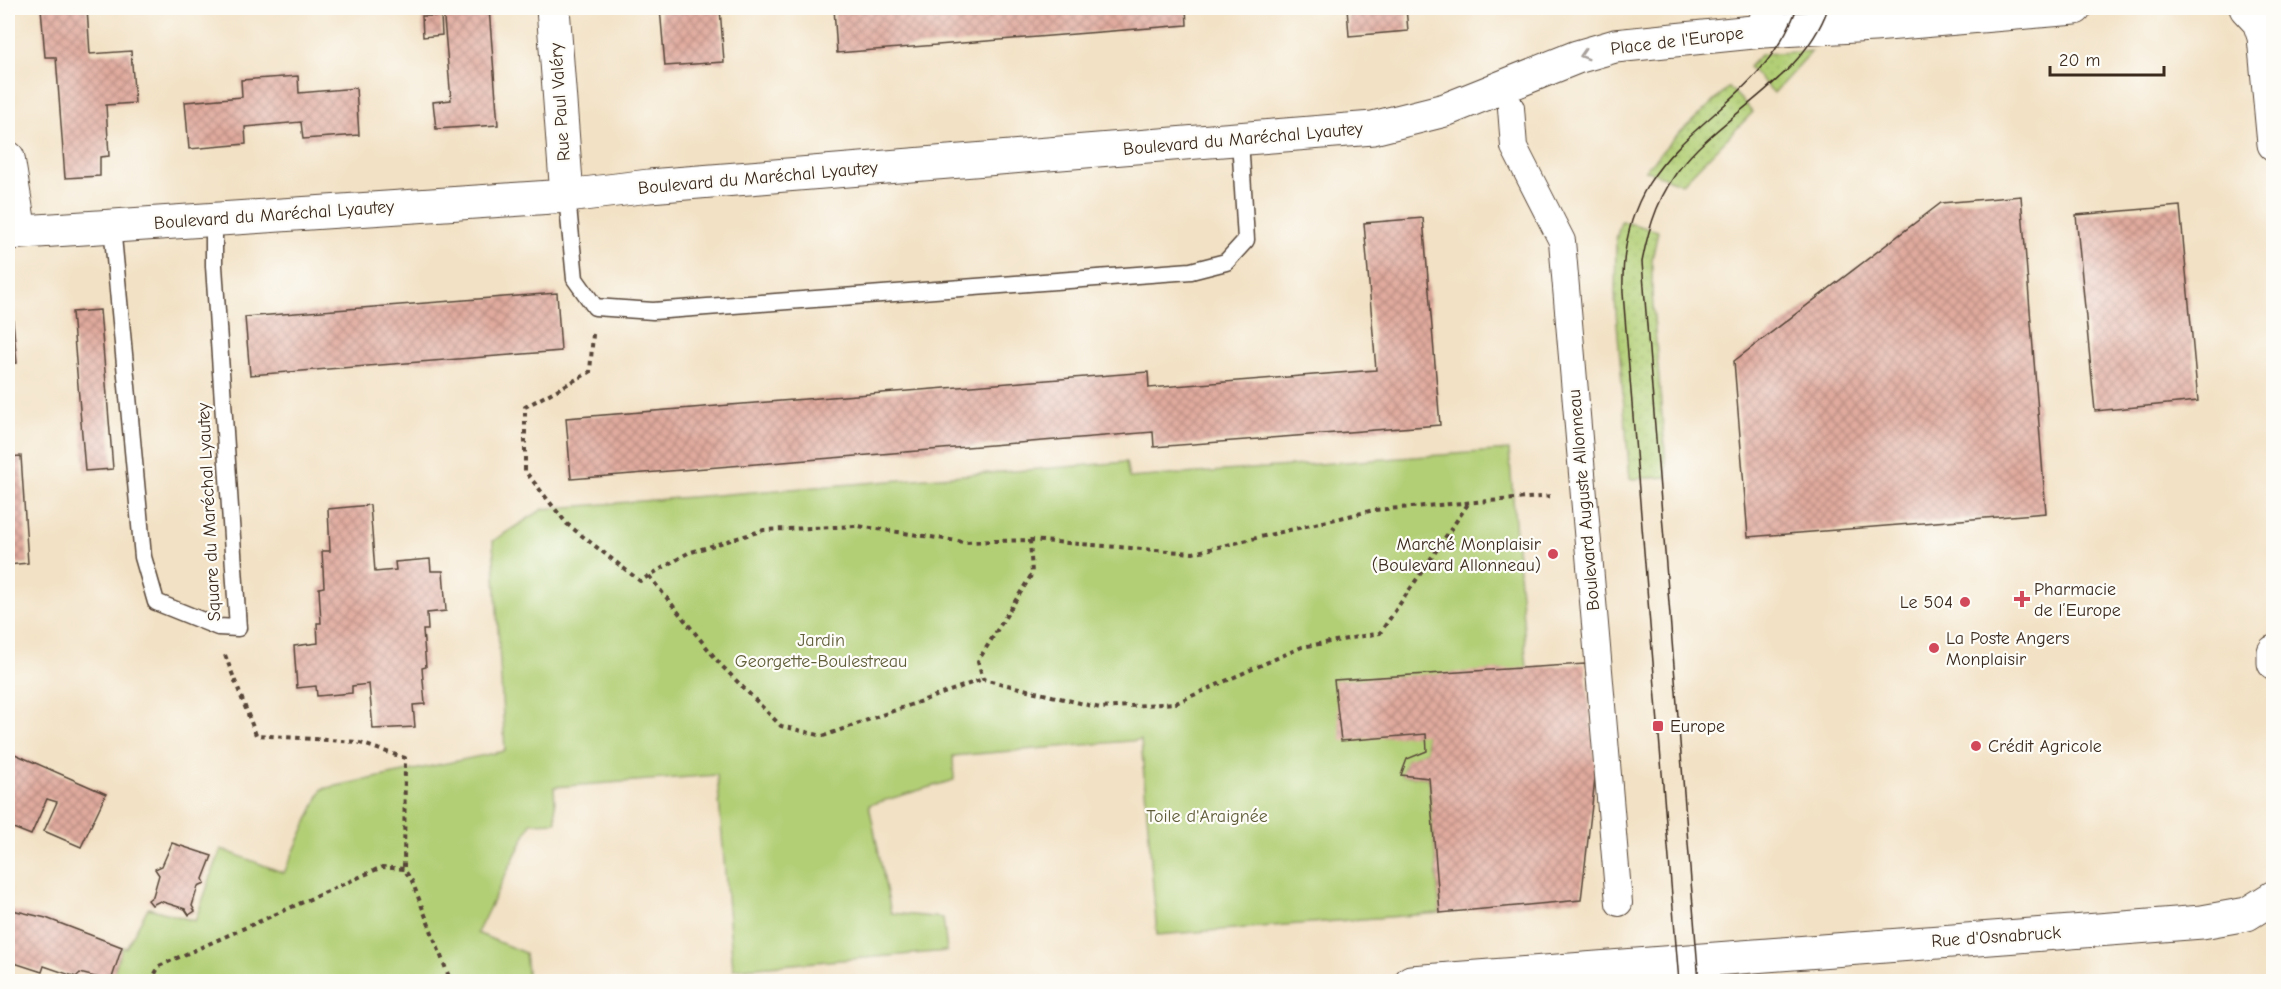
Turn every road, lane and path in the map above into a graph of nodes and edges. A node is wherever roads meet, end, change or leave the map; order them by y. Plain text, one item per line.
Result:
1 (553, 8) edge
2 (2075, 8) edge
3 (2246, 8) edge
4 (1874, 16) edge
5 (1766, 19) edge
6 (1507, 98) junction
7 (1240, 139) junction
8 (2274, 144) edge
9 (8, 158) edge
10 (567, 195) junction
11 (214, 219) junction
12 (112, 226) junction
13 (14, 233) edge
14 (595, 307) junction
15 (1584, 493) junction
16 (1468, 503) junction
17 (1030, 540) junction
18 (649, 576) junction
19 (2274, 652) edge
20 (224, 655) dead end
21 (2274, 663) edge
22 (983, 679) junction
23 (404, 869) junction
24 (2274, 897) edge
25 (1619, 903) dead end
26 (1716, 970) edge
27 (1644, 973) edge
28 (151, 981) edge
29 (451, 981) edge
30 (1411, 981) edge

1 - 10 street, Rue Paul Valéry
2 - 4 street
3 - 8 street
4 - 5 street, Place de l'Europe
5 -> 6 street, Place de l'Europe
6 - 7 street, Boulevard du Maréchal Lyautey
6 - 15 street, Boulevard Auguste Allonneau
7 - 10 street, Boulevard du Maréchal Lyautey
7 - 14 lane
9 - 13 street
10 - 11 street, Boulevard du Maréchal Lyautey
10 - 14 lane
11 - 12 street, Boulevard du Maréchal Lyautey
11 - 12 lane, Square du Maréchal Lyautey
12 - 13 street, Boulevard du Maréchal Lyautey
14 - 18 path
15 - 16 path
15 - 25 street, Boulevard Auguste Allonneau
16 - 17 path
16 - 22 path
17 - 18 path
17 - 22 path
18 - 22 path
19 - 21 street
20 - 23 path
23 - 28 path
23 - 29 path
24 - 26 street, Rue d'Osnabruck
26 - 27 street, Rue d'Osnabruck
27 - 30 street, Rue d'Osnabruck

